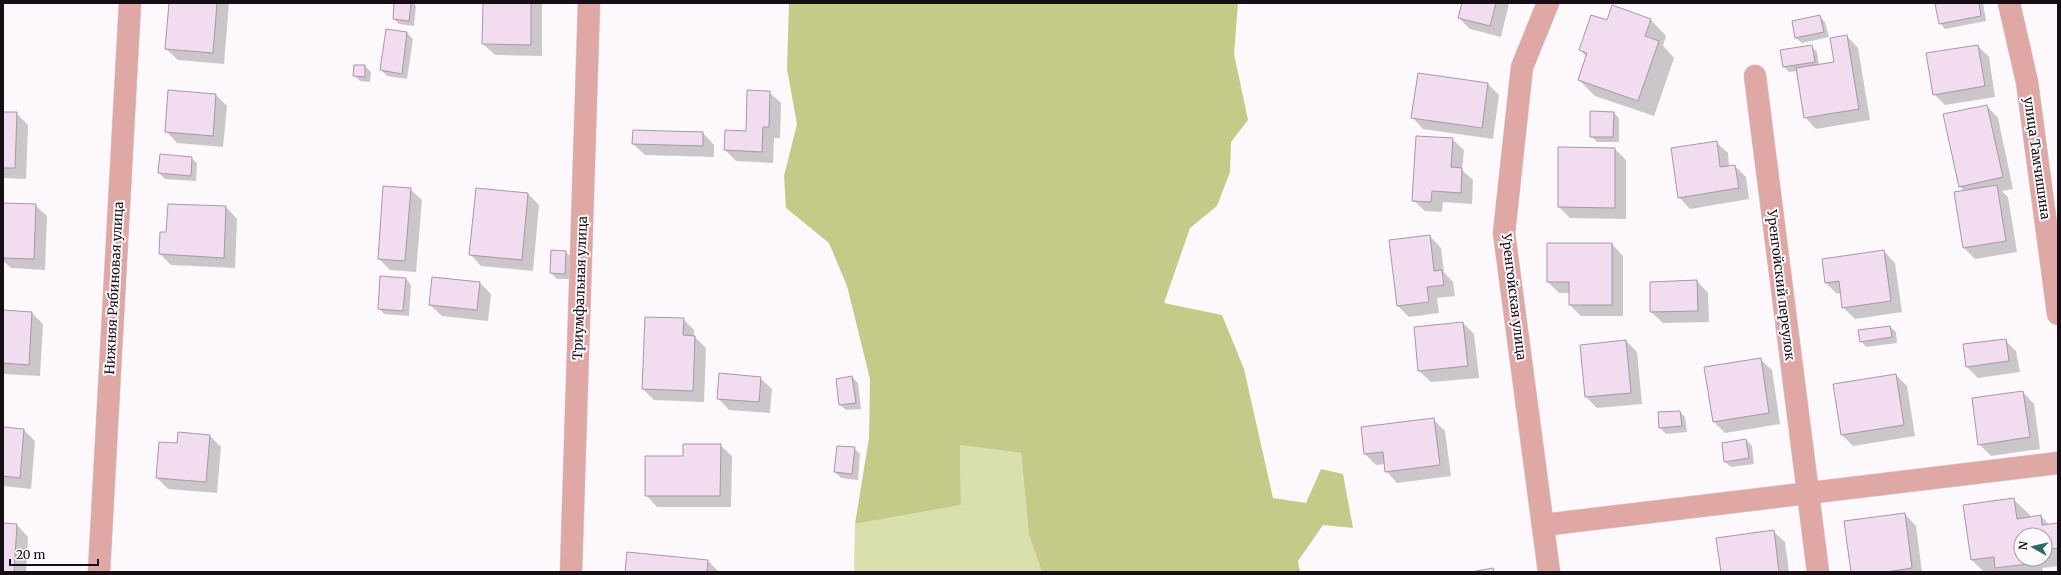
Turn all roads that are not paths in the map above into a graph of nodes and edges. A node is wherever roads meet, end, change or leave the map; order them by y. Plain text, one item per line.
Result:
1 (130, 3) edge
2 (589, 3) edge
3 (1548, 3) edge
4 (2009, 3) edge
5 (1755, 76) dead end
6 (2058, 314) edge
7 (2058, 463) edge
8 (1808, 493) junction
9 (1544, 525) junction
10 (99, 572) edge
11 (571, 572) edge
12 (1549, 572) edge
13 (1818, 572) edge

1 - 10 street, Нижняя Рябиновая улица
2 - 11 street, Триумфальная улица
3 - 9 street, Уренгойская улица
4 - 6 street, улица Тамчишина
5 - 8 street, Уренгойский переулок
7 - 8 street
8 - 9 street
8 - 13 street, Уренгойский переулок
9 - 12 street, Уренгойская улица

